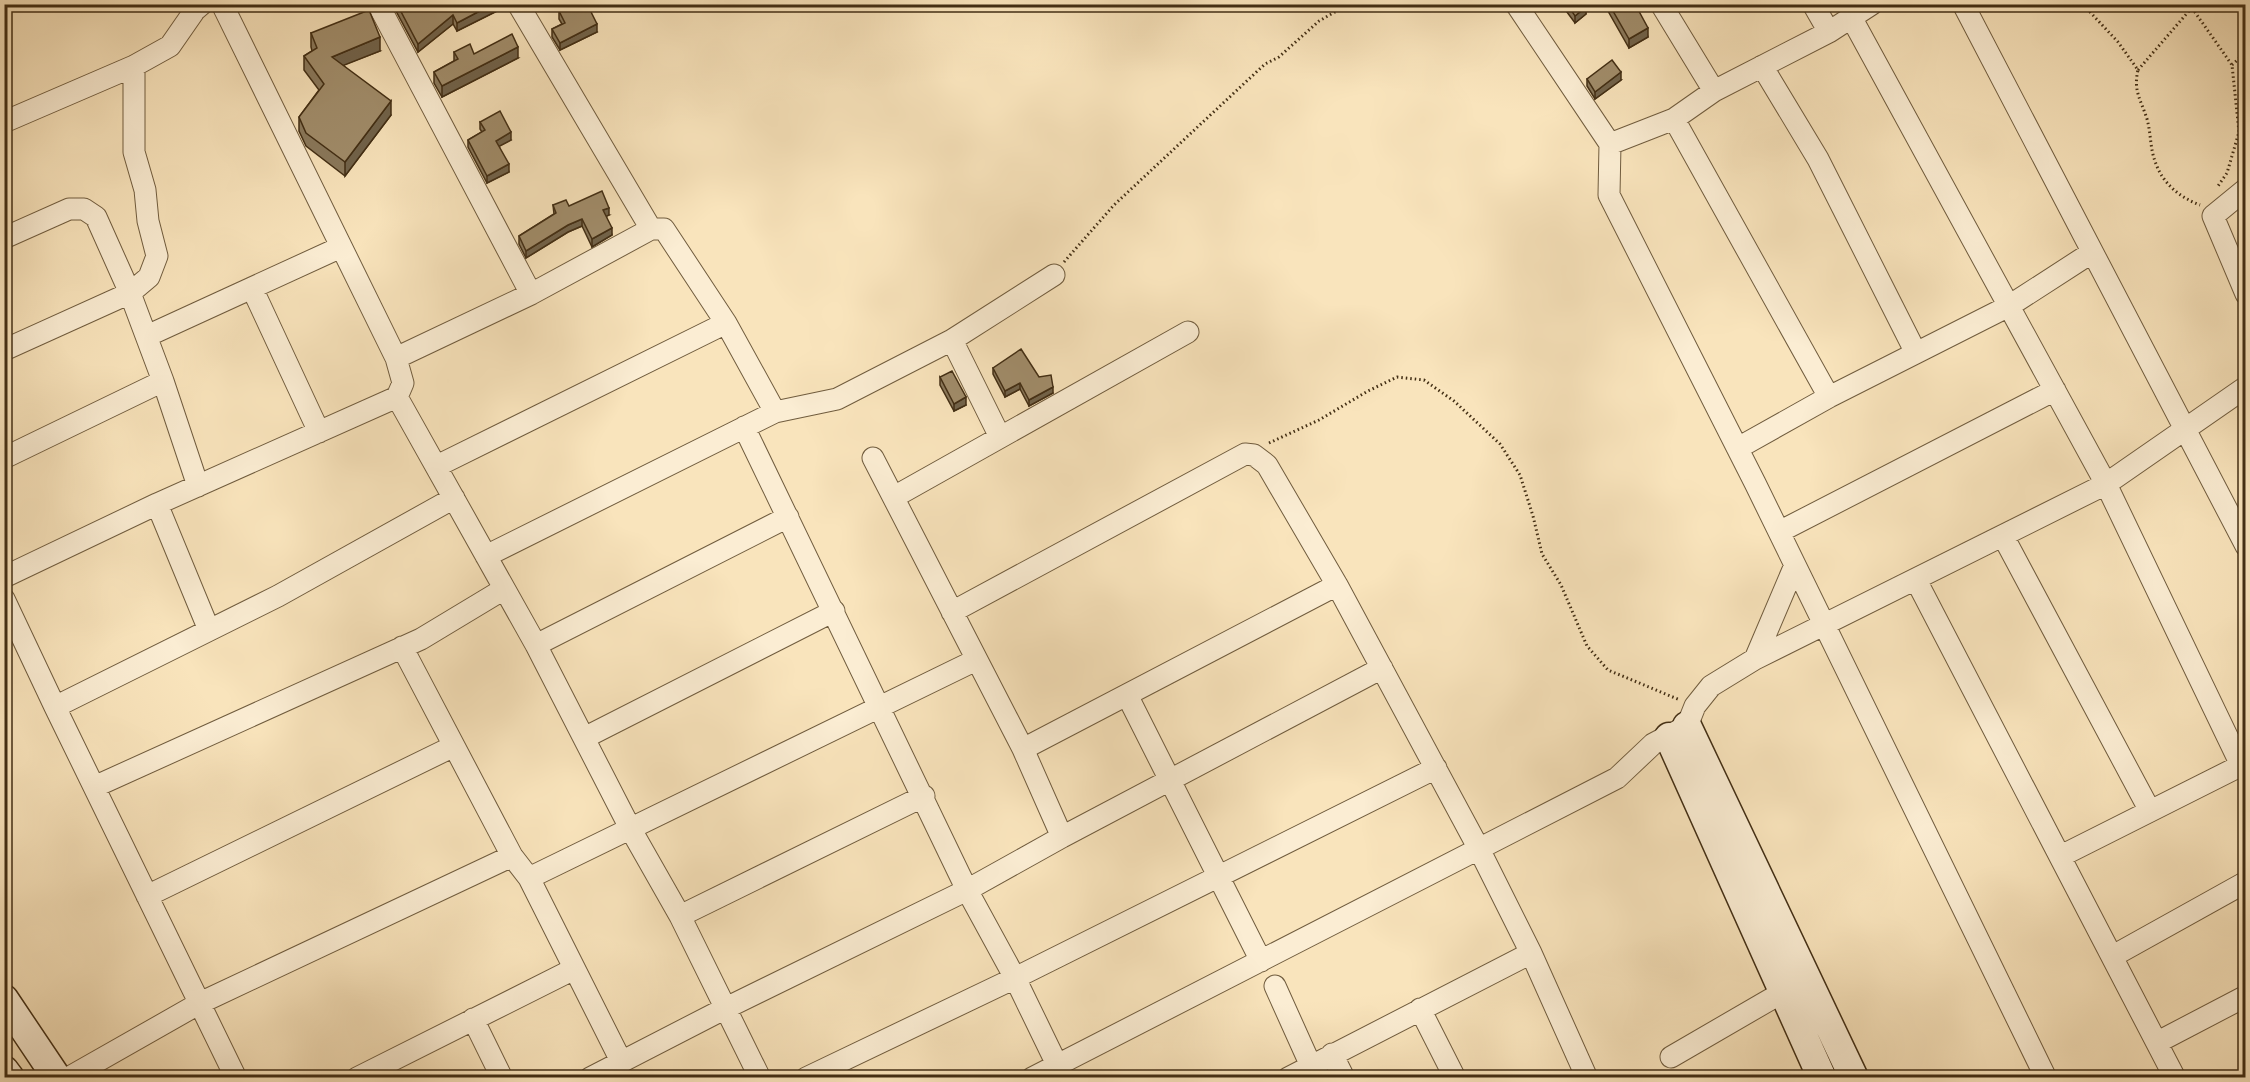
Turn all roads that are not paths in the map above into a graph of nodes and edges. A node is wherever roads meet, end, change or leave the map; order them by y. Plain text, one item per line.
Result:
1 (202, 4) edge
2 (222, 4) edge
3 (378, 4) edge
4 (518, 4) edge
5 (1516, 4) edge
6 (1661, 4) edge
7 (1813, 4) edge
8 (1872, 4) edge
9 (1963, 4) edge
10 (1851, 17) junction
11 (1829, 32) junction
12 (134, 66) junction
13 (1761, 66) junction
14 (1714, 91) junction
15 (1674, 119) junction
16 (4, 122) edge
17 (1610, 144) junction
18 (2246, 189) edge
19 (651, 229) junction
20 (4, 238) edge
21 (341, 247) junction
22 (2091, 253) junction
23 (1054, 275) road end
24 (252, 288) junction
25 (130, 293) junction
26 (531, 294) junction
27 (2246, 294) edge
28 (2009, 306) junction
29 (726, 323) junction
30 (1188, 332) dead end
31 (147, 336) junction
32 (952, 340) junction
33 (4, 350) edge
34 (1916, 353) junction
35 (396, 358) junction
36 (164, 381) junction
37 (2246, 387) edge
38 (2055, 390) junction
39 (397, 397) junction
40 (1829, 398) junction
41 (775, 412) junction
42 (744, 427) junction
43 (2184, 431) junction
44 (319, 432) junction
45 (1000, 437) junction
46 (1738, 448) junction
47 (4, 458) edge
48 (873, 458) dead end
49 (437, 466) junction
50 (2106, 484) junction
51 (198, 486) junction
52 (894, 496) junction
53 (454, 498) junction
54 (157, 504) junction
55 (788, 517) junction
56 (1779, 532) junction
57 (2003, 536) junction
58 (2246, 546) edge
59 (486, 556) junction
60 (1795, 565) junction
61 (4, 577) edge
62 (1916, 580) junction
63 (1337, 585) junction
64 (504, 589) junction
65 (4, 599) edge
66 (834, 611) junction
67 (952, 612) junction
68 (1824, 626) junction
69 (209, 630) junction
70 (536, 645) junction
71 (402, 647) junction
72 (1755, 659) junction
73 (976, 660) junction
74 (1382, 668) junction
75 (1127, 695) junction
76 (55, 707) junction
77 (881, 708) junction
78 (1684, 723) junction
79 (584, 738) junction
80 (454, 746) junction
81 (1023, 749) junction
82 (2243, 764) edge
83 (1436, 768) junction
84 (1171, 781) junction
85 (94, 787) junction
86 (924, 796) junction
87 (2150, 811) junction
88 (630, 828) junction
89 (1062, 837) junction
90 (1479, 849) junction
91 (512, 856) junction
92 (2061, 856) junction
93 (1218, 877) junction
94 (529, 878) junction
95 (2246, 882) edge
96 (968, 890) junction
97 (147, 896) junction
98 (680, 916) junction
99 (1531, 953) junction
100 (2113, 956) junction
101 (1261, 961) junction
102 (574, 969) junction
103 (1016, 978) junction
104 (1275, 986) dead end
105 (1784, 992) junction
106 (2246, 996) edge
107 (4, 999) edge
108 (200, 1003) junction
109 (724, 1009) junction
110 (1420, 1009) junction
111 (473, 1019) junction
112 (2158, 1042) junction
113 (1332, 1054) junction
114 (1671, 1057) dead end
115 (621, 1061) junction
116 (1311, 1065) junction
117 (4, 1070) edge
118 (1060, 1071) edge
119 (9, 1077) edge
120 (57, 1077) edge
121 (68, 1077) edge
122 (236, 1077) edge
123 (357, 1077) edge
124 (502, 1077) edge
125 (590, 1077) edge
126 (760, 1077) edge
127 (807, 1077) edge
128 (1032, 1077) edge
129 (1288, 1077) edge
130 (1344, 1077) edge
131 (1455, 1077) edge
132 (1587, 1077) edge
133 (1822, 1077) edge
134 (1854, 1077) edge
135 (2046, 1077) edge
136 (2175, 1077) edge

1 - 12 street
2 - 21 street
3 - 26 street
4 - 19 street
5 - 17 street
6 - 14 street
7 - 11 street
8 - 10 street
9 - 22 street
10 - 11 street
10 - 28 street
11 - 13 street
12 - 16 street
12 - 25 street
13 - 14 street
13 - 34 street
14 - 15 street
15 - 17 street
15 - 40 street
17 - 46 street
18 - 27 street
19 - 26 street
19 - 29 street
20 - 25 street
21 - 24 street
21 - 35 street
22 - 28 street
22 - 43 street
23 - 32 street
24 - 31 street
24 - 44 street
25 - 31 street
25 - 33 street
26 - 35 street
28 - 34 street
28 - 38 street
29 - 41 street
29 - 49 street
30 - 45 street
31 - 36 street
32 - 41 street
32 - 45 street
34 - 40 street
35 - 39 street
36 - 47 street
36 - 51 street
37 - 43 street
38 - 50 street
38 - 56 street
39 - 44 street
39 - 49 street
40 - 46 street
41 - 42 street
42 - 55 street
42 - 59 street
43 - 50 street
43 - 58 street
44 - 51 street
45 - 52 street
46 - 56 street
48 - 52 street
49 - 53 street
50 - 57 street
50 - 82 street
51 - 54 street
52 - 67 street
53 - 59 street
53 - 69 street
54 - 61 street
54 - 69 street
55 - 66 street
55 - 70 street
56 - 60 street
57 - 62 street
57 - 87 street
59 - 64 street
60 - 68 street
60 - 72 street
62 - 68 street
62 - 92 street
63 - 67 street
63 - 74 street
63 - 75 street
64 - 70 street
64 - 71 street
65 - 76 street
66 - 77 street
66 - 79 street
67 - 73 street
68 - 72 street
68 - 135 street
69 - 76 street
70 - 79 street
71 - 80 street
71 - 85 street
72 - 78 street
73 - 77 street
73 - 81 street
74 - 83 street
74 - 84 street
75 - 81 street
75 - 84 street
76 - 85 street
77 - 86 street
77 - 88 street
78 - 90 street
78 - 105 street
78 - 134 street
79 - 88 street
80 - 91 street
80 - 97 street
81 - 89 street
82 - 87 street
83 - 90 street
83 - 93 street
84 - 89 street
84 - 93 street
85 - 97 street
86 - 96 street
86 - 98 street
87 - 92 street
88 - 94 street
88 - 98 street
89 - 96 street
90 - 99 street
90 - 101 street
91 - 94 street
91 - 108 street
92 - 100 street
93 - 101 street
93 - 103 street
94 - 102 street
95 - 100 street
96 - 103 street
96 - 109 street
97 - 108 street
98 - 109 street
99 - 110 street
99 - 132 street
100 - 112 street
101 - 118 street
102 - 111 street
102 - 115 street
103 - 118 street
103 - 127 street
104 - 116 street
105 - 114 street
105 - 133 street
106 - 112 street
107 - 120 street
108 - 121 street
108 - 122 street
109 - 115 street
109 - 126 street
110 - 113 street
110 - 131 street
111 - 123 street
111 - 124 street
112 - 136 street
113 - 116 street
113 - 130 street
115 - 125 street
116 - 129 street
117 - 119 street
118 - 128 street

